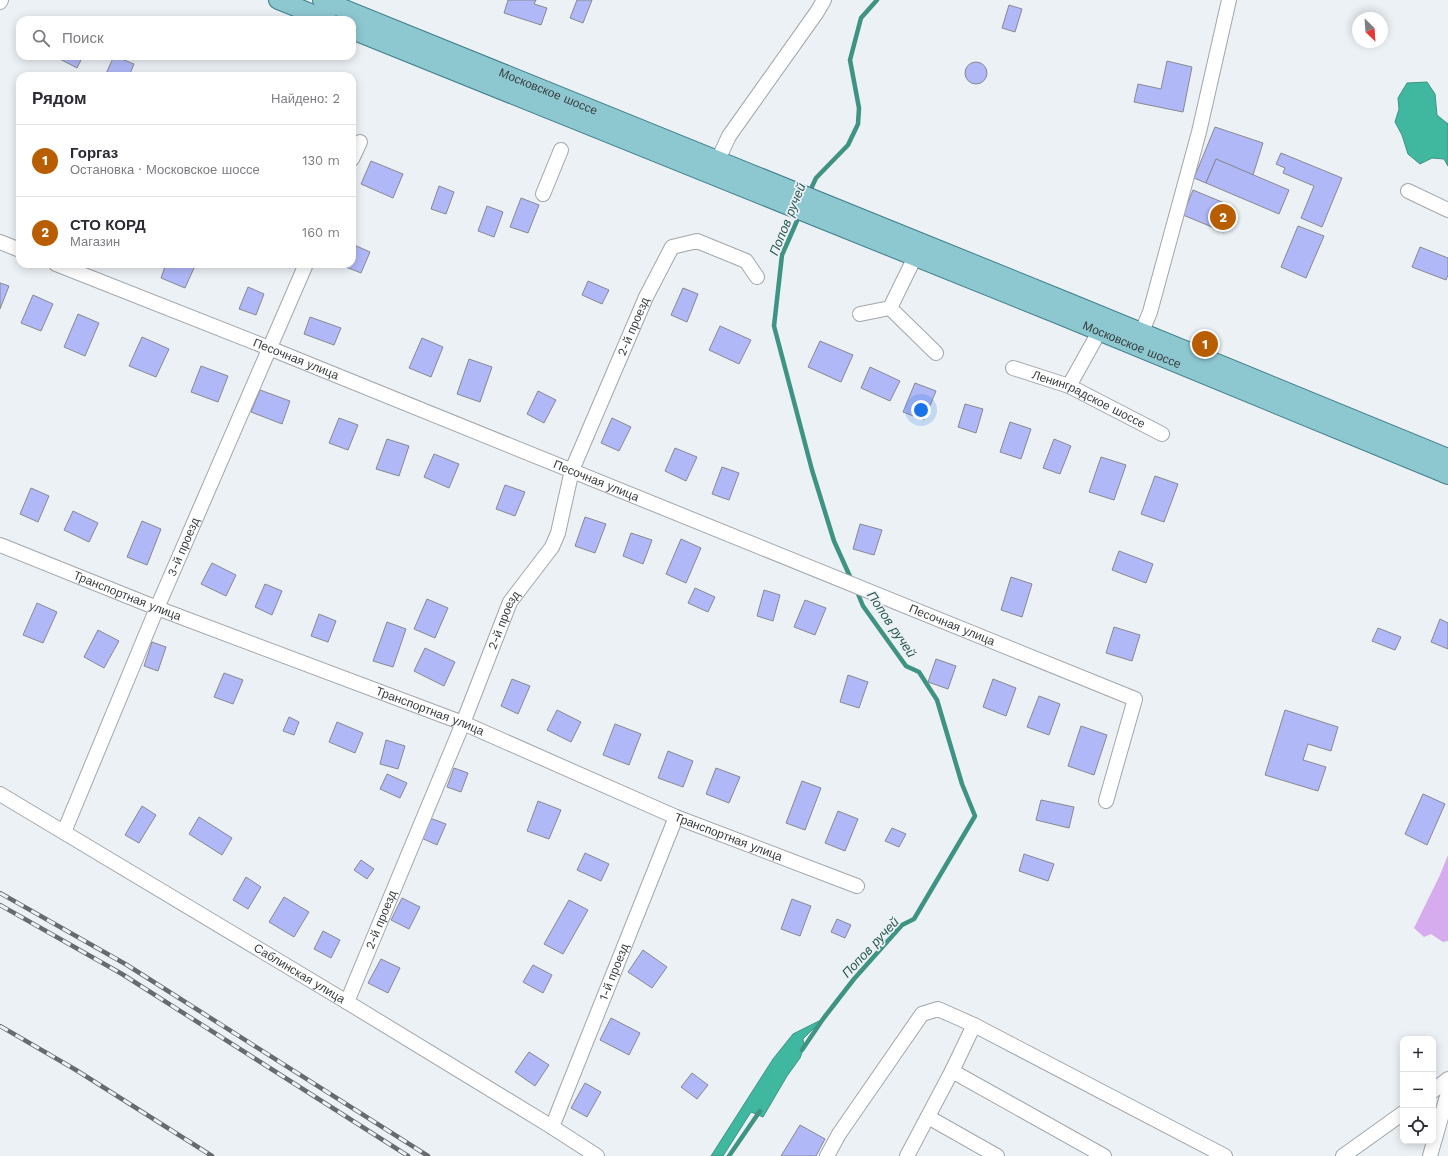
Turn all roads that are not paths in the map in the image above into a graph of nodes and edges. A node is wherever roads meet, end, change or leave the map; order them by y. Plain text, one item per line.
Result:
1 (278, 0) edge
2 (322, 0) edge
3 (824, 0) edge
4 (1229, 0) edge
5 (318, 16) edge
6 (356, 32) edge
7 (360, 142) dead end
8 (356, 150) edge
9 (561, 150) dead end
10 (718, 160) junction
11 (772, 191) junction
12 (1408, 192) dead end
13 (543, 194) dead end
14 (819, 210) junction
15 (1448, 210) edge
16 (0, 242) edge
17 (16, 248) edge
18 (915, 257) junction
19 (66, 268) edge
20 (304, 268) edge
21 (756, 277) dead end
22 (890, 308) junction
23 (860, 314) dead end
24 (1099, 332) junction
25 (1139, 340) junction
26 (269, 348) junction
27 (936, 353) dead end
28 (1013, 368) dead end
29 (1069, 386) junction
30 (1162, 434) dead end
31 (1448, 458) edge
32 (572, 470) junction
33 (1448, 475) edge
34 (0, 545) edge
35 (157, 608) junction
36 (463, 723) junction
37 (0, 794) edge
38 (1106, 801) dead end
39 (676, 817) junction
40 (64, 832) junction
41 (857, 886) dead end
42 (347, 1002) junction
43 (974, 1025) junction
44 (952, 1071) junction
45 (1448, 1079) edge
46 (1436, 1089) edge
47 (1448, 1093) edge
48 (1400, 1115) edge
49 (928, 1117) junction
50 (552, 1127) junction
51 (596, 1156) edge
52 (827, 1156) edge
53 (907, 1156) edge
54 (997, 1156) edge
55 (1104, 1156) edge
56 (1224, 1156) edge
57 (1343, 1156) edge
58 (1430, 1156) edge

1 - 5 main road
2 - 10 main road, Московское шоссе
3 - 10 street
4 - 25 street
6 - 11 main road, Московское шоссе
7 - 8 street
9 - 13 street
10 - 11 main road, Московское шоссе
11 - 14 main road
12 - 15 street
14 - 18 main road, Московское шоссе
14 - 25 main road, Московское шоссе
16 - 17 street
18 - 22 street
18 - 24 main road, Московское шоссе
19 - 26 street, Песочная улица
20 - 26 street, 3-й проезд
21 - 32 street, 2-й проезд
22 - 23 street
22 - 27 street
24 - 25 main road, Московское шоссе
24 - 29 street
25 - 31 main road, Московское шоссе
25 - 33 main road, Московское шоссе
26 - 32 street, Песочная улица
26 - 35 street, 3-й проезд
28 - 29 street, Ленинградское шоссе
29 - 30 street, Ленинградское шоссе
32 - 36 street, 2-й проезд
32 - 38 street, Песочная улица
34 - 35 street, Транспортная улица
35 - 36 street, Транспортная улица
35 - 40 street, 3-й проезд
36 - 39 street, Транспортная улица
36 - 42 street, 2-й проезд
37 - 40 street, Саблинская улица
39 - 41 street, Транспортная улица
39 - 50 street, 1-й проезд
40 - 42 street, Саблинская улица
42 - 50 street, Саблинская улица
43 - 44 street
43 - 52 street
43 - 56 street
44 - 49 street
44 - 55 street
45 - 46 street
47 - 58 street
48 - 57 street
49 - 53 street
49 - 54 street
50 - 51 street, Саблинская улица

